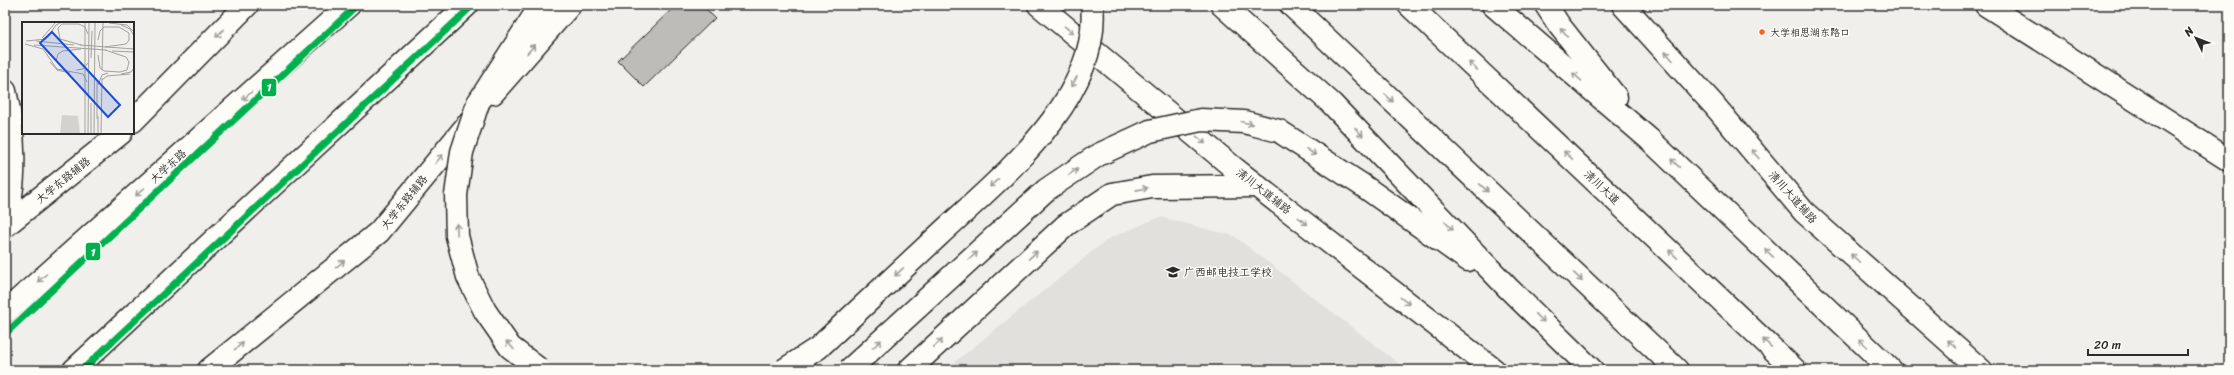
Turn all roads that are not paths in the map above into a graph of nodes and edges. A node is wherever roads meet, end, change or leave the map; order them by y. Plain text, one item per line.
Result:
1 (247, 5) edge
2 (349, 5) edge
3 (467, 5) edge
4 (541, 5) edge
5 (570, 5) edge
6 (1039, 5) edge
7 (1092, 5) edge
8 (1222, 5) edge
9 (1291, 5) edge
10 (1493, 5) edge
11 (1546, 5) edge
12 (1623, 5) edge
13 (1986, 5) edge
14 (1413, 9) edge
15 (5, 91) edge
16 (134, 120) edge
17 (120, 134) edge
18 (1650, 139) junction
19 (2229, 160) edge
20 (1257, 186) junction
21 (5, 219) edge
22 (5, 226) edge
23 (1508, 288) junction
24 (5, 312) edge
25 (74, 370) edge
26 (209, 370) edge
27 (540, 370) edge
28 (784, 370) edge
29 (848, 370) edge
30 (909, 370) edge
31 (1494, 370) edge
32 (1592, 370) edge
33 (1677, 370) edge
34 (1795, 370) edge
35 (1891, 370) edge
36 (1981, 370) edge

1 -> 16 main road
2 -> 24 main road, 大学东路
3 - 25 main road
27 -> 4 main road, bridge
26 -> 5 main road, 大学东路辅路
6 -> 20 main road, 清川大道辅路
7 -> 28 main road, bridge
8 -> 23 main road
9 -> 33 main road
18 -> 10 main road
18 -> 11 main road
36 -> 12 main road, 清川大道辅路
13 - 19 main road
34 -> 14 main road, 清川大道
15 - 21 main road
17 - 22 main road, 大学东路辅路
35 -> 18 main road
30 -> 20 main road
20 -> 31 main road, 清川大道辅路
29 -> 23 main road, bridge
23 -> 32 main road

